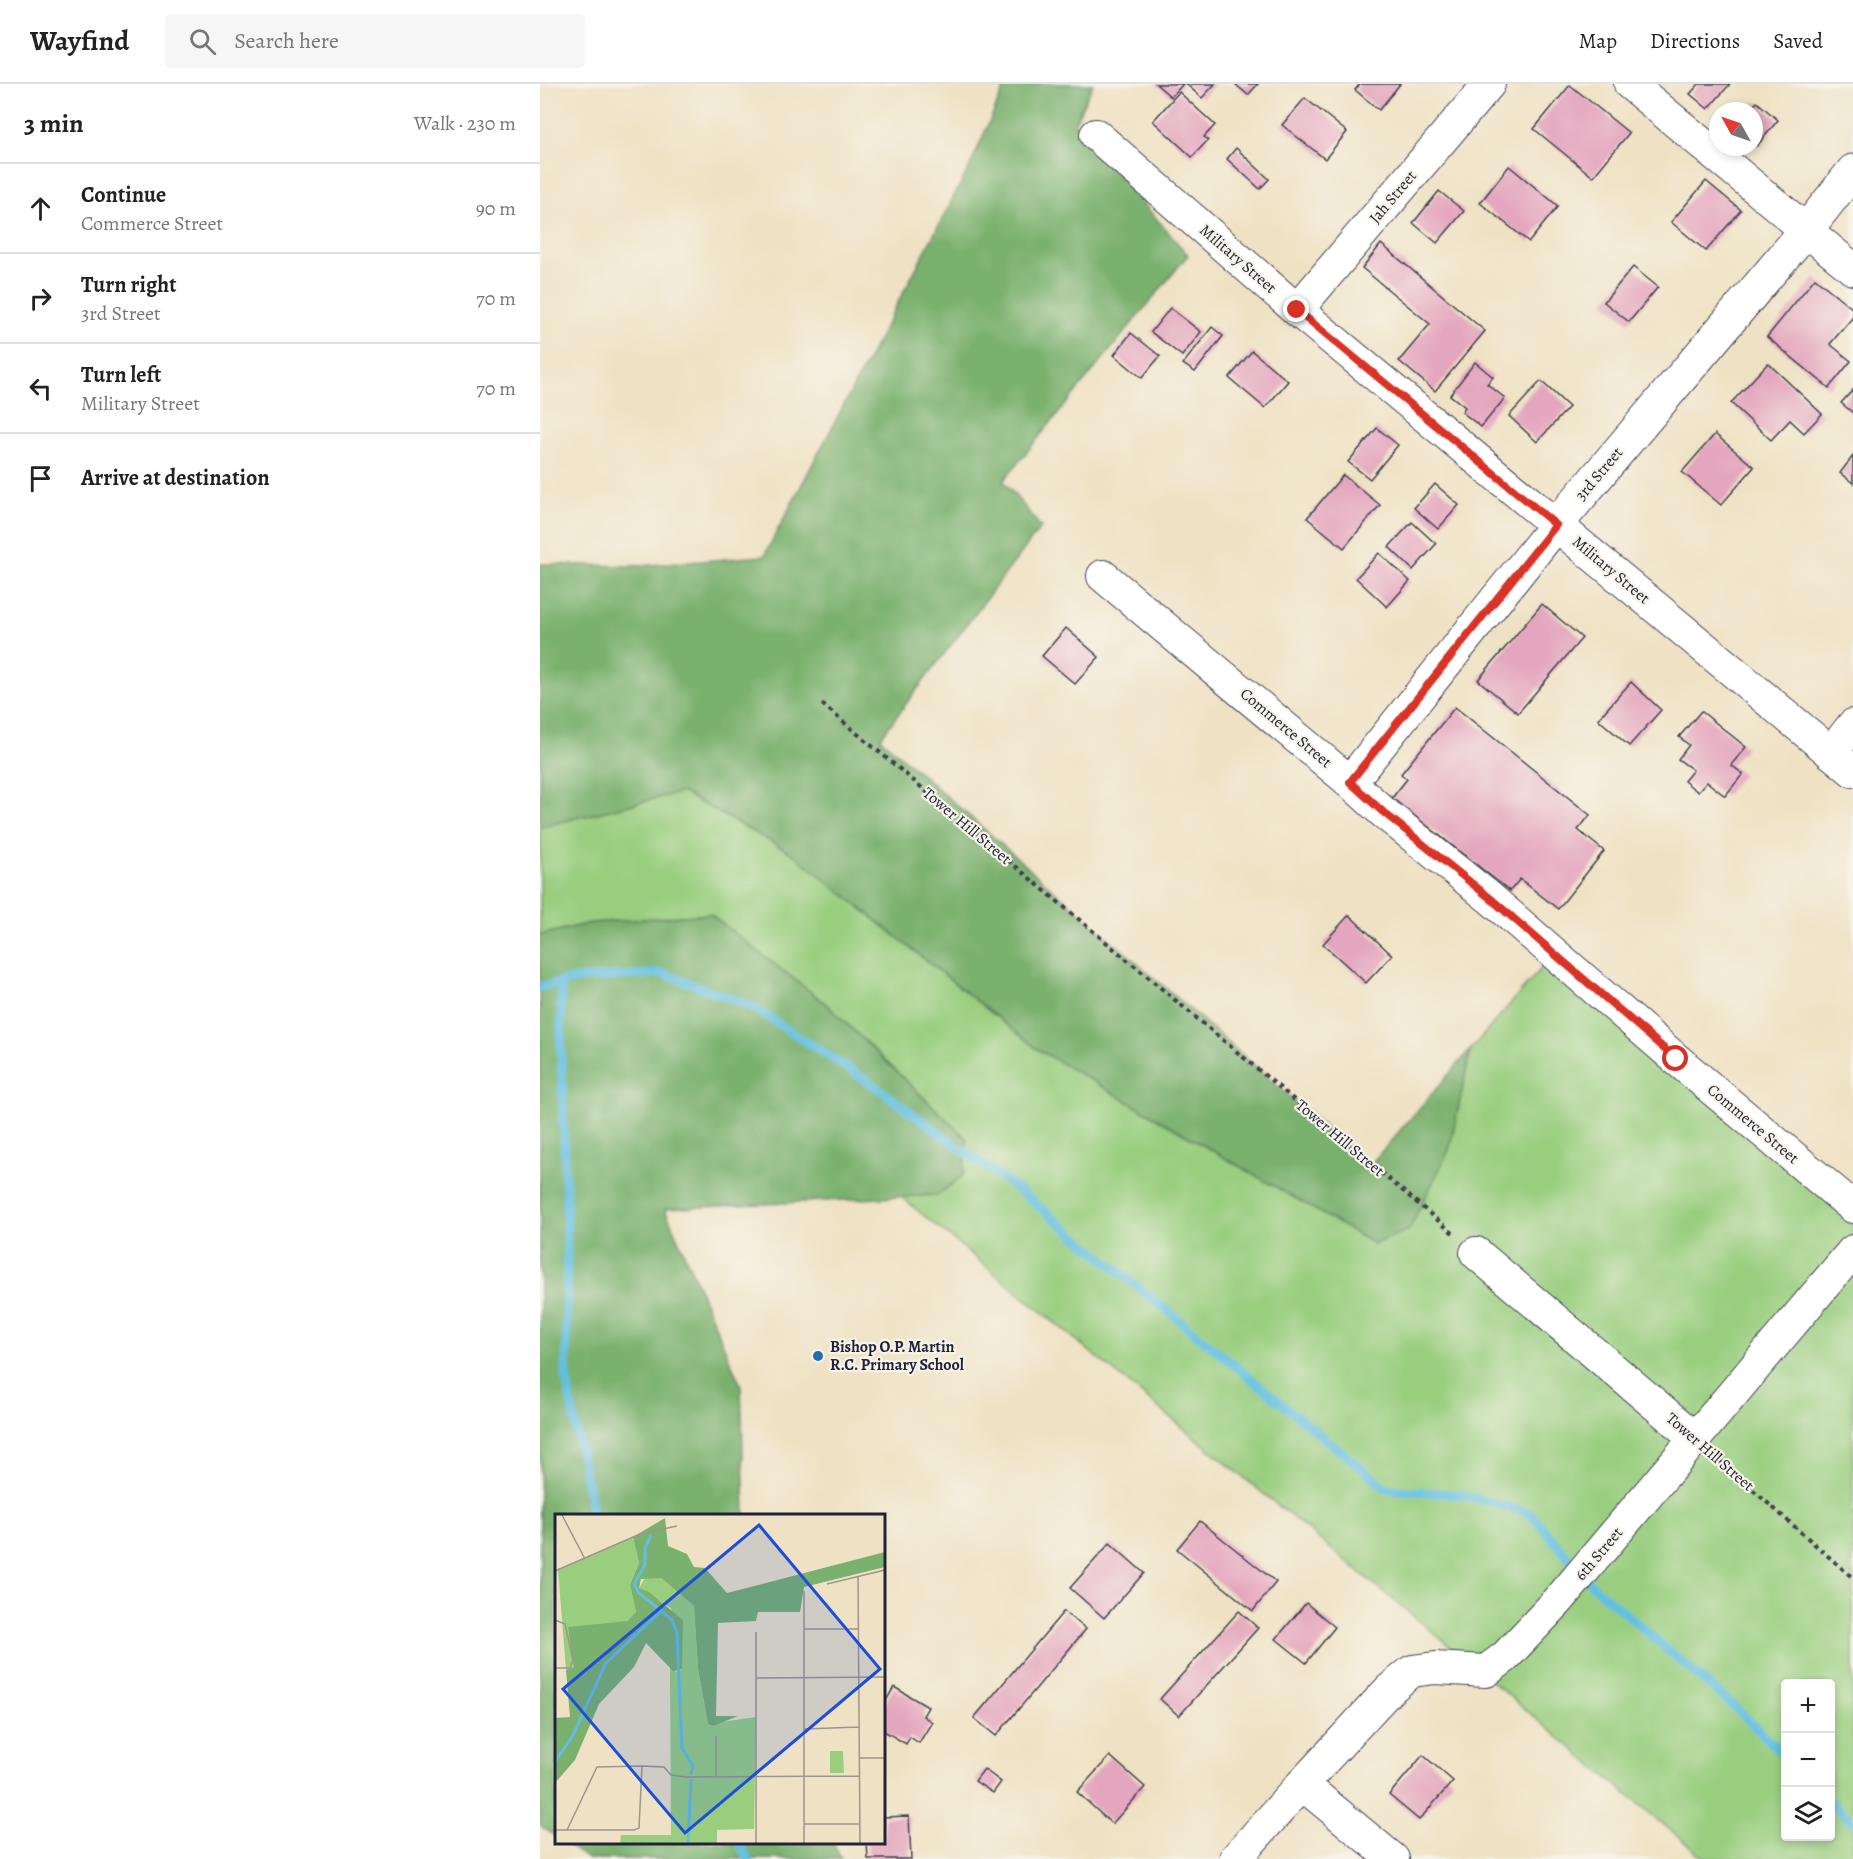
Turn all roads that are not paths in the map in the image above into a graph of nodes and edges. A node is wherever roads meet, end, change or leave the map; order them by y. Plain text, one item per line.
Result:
1 (1489, 84) edge
2 (1630, 84) edge
3 (1096, 135) dead end
4 (1853, 171) edge
5 (1807, 229) junction
6 (1853, 269) edge
7 (1297, 310) junction
8 (1556, 525) junction
9 (1103, 576) dead end
10 (1853, 725) edge
11 (1842, 762) edge
12 (1350, 782) junction
13 (1853, 1207) edge
14 (1853, 1251) edge
15 (1476, 1253) road end
16 (1696, 1439) junction
17 (1302, 1784) junction
18 (1235, 1859) edge
19 (1393, 1859) edge

1 - 7 street, Jah Street
2 - 5 street
3 - 7 street, Military Street
4 - 5 street, 3rd Street
5 - 6 street
5 - 8 street, 3rd Street
7 - 8 street, Military Street
8 - 11 street, Military Street
8 - 12 street, 3rd Street
9 - 12 street, Commerce Street
10 - 11 street
12 - 13 street, Commerce Street
14 - 16 street, 6th Street
15 - 16 street, Tower Hill Street
16 - 17 street, 6th Street
17 - 18 street, 6th Street
17 - 19 street

